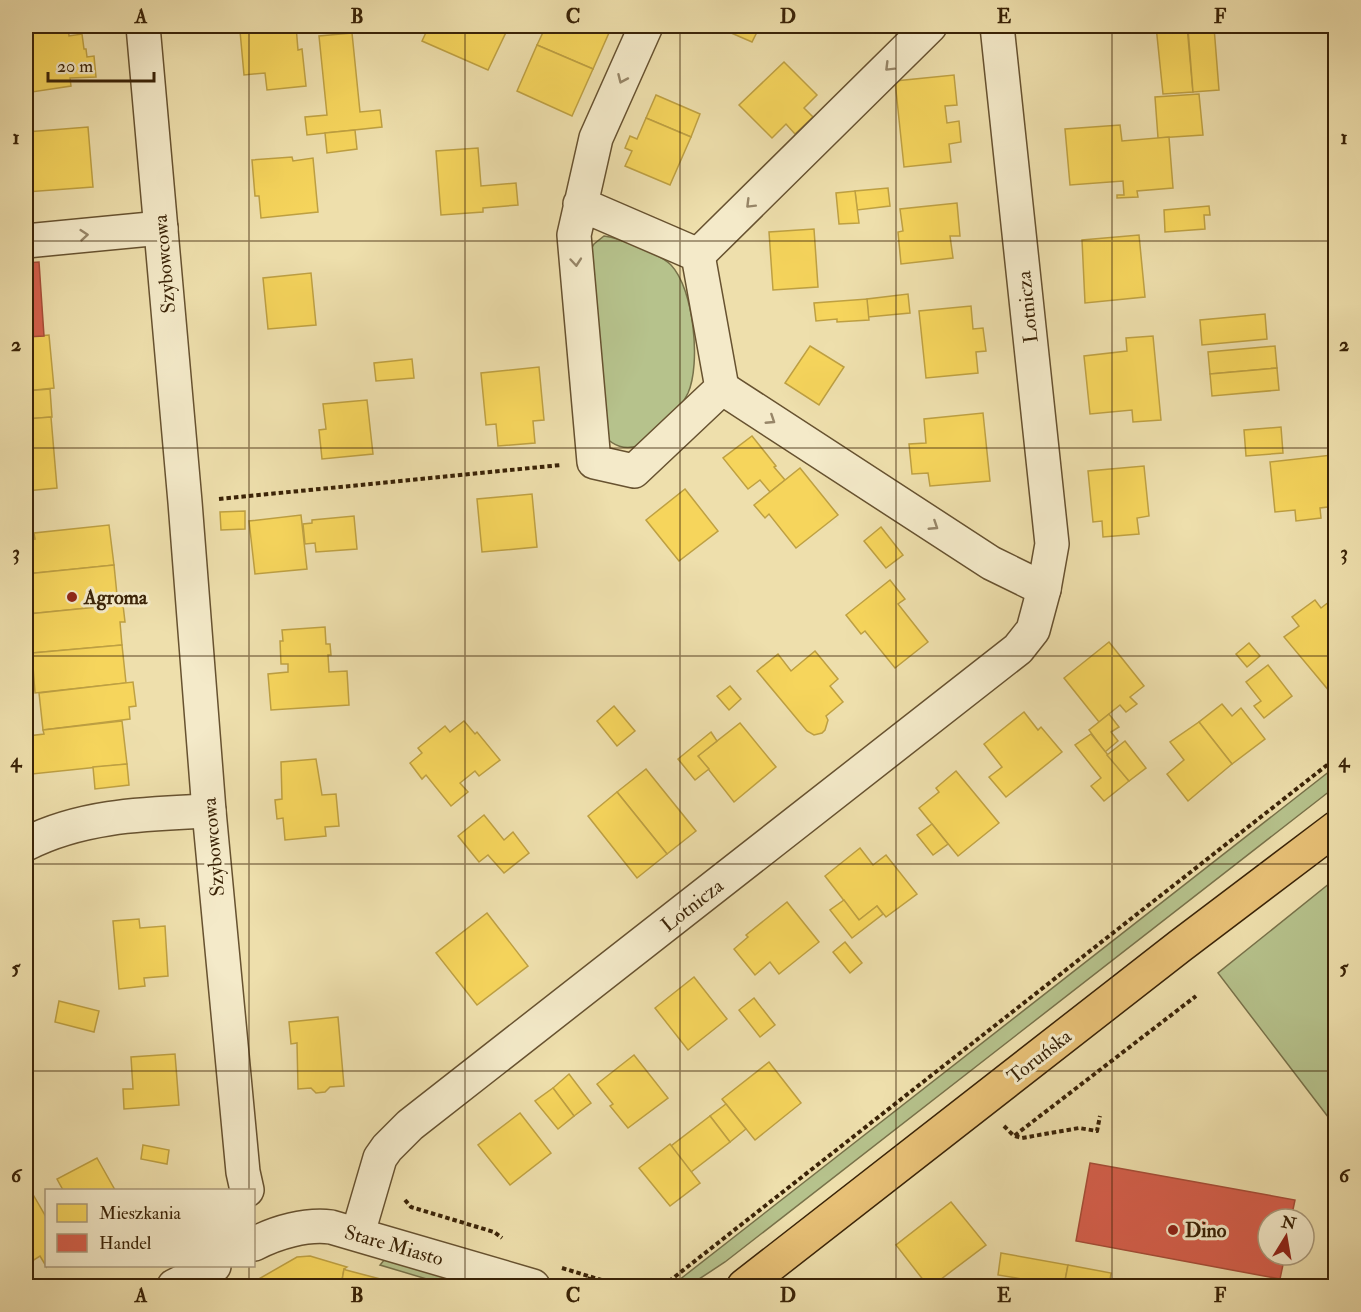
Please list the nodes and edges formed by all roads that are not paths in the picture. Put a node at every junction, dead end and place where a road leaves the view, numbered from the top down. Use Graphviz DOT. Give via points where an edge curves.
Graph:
graph roads {
  1 [pos="143,26"];
  2 [pos="646,26"];
  3 [pos="930,26"];
  4 [pos="997,26"];
  5 [pos="580,204"];
  6 [pos="161,228"];
  7 [pos="26,240"];
  8 [pos="698,255"];
  9 [pos="722,388"];
  10 [pos="1044,589"];
  11 [pos="209,811"];
  12 [pos="1335,828"];
  13 [pos="26,844"];
  14 [pos="247,1189"];
  15 [pos="358,1233"];
  16 [pos="255,1236"];
  17 [pos="212,1267"];
  18 [pos="174,1287"];
  19 [pos="533,1287"];
  20 [pos="744,1287"];
  1 -- 6 [label="street, Szybowcowa"];
  2 -- 5 [label="street, one-way" via="596,138"];
  3 -- 8 [label="street, one-way"];
  4 -- 10 [label="street, Lotnicza" via="1052,544"];
  5 -- 8 [label="street"];
  5 -- 9 [label="street, one-way" via="574,235 594,462 634,471"];
  7 -- 6 [label="street, one-way"];
  6 -- 11 [label="street, Szybowcowa"];
  8 -- 9 [label="street"];
  9 -- 10 [label="street, one-way" via="991,563"];
  10 -- 15 [label="street, Lotnicza" via="1033,630 1018,649 410,1125 380,1158"];
  11 -- 13 [label="street" via="123,815 48,833"];
  11 -- 14 [label="street, Szybowcowa"];
  12 -- 20 [label="main road, Toruńska"];
  15 -- 16 [label="street, Stare Miasto" via="314,1225"];
  15 -- 19 [label="street, Stare Miasto"];
  17 -- 18 [label="street"];
}
